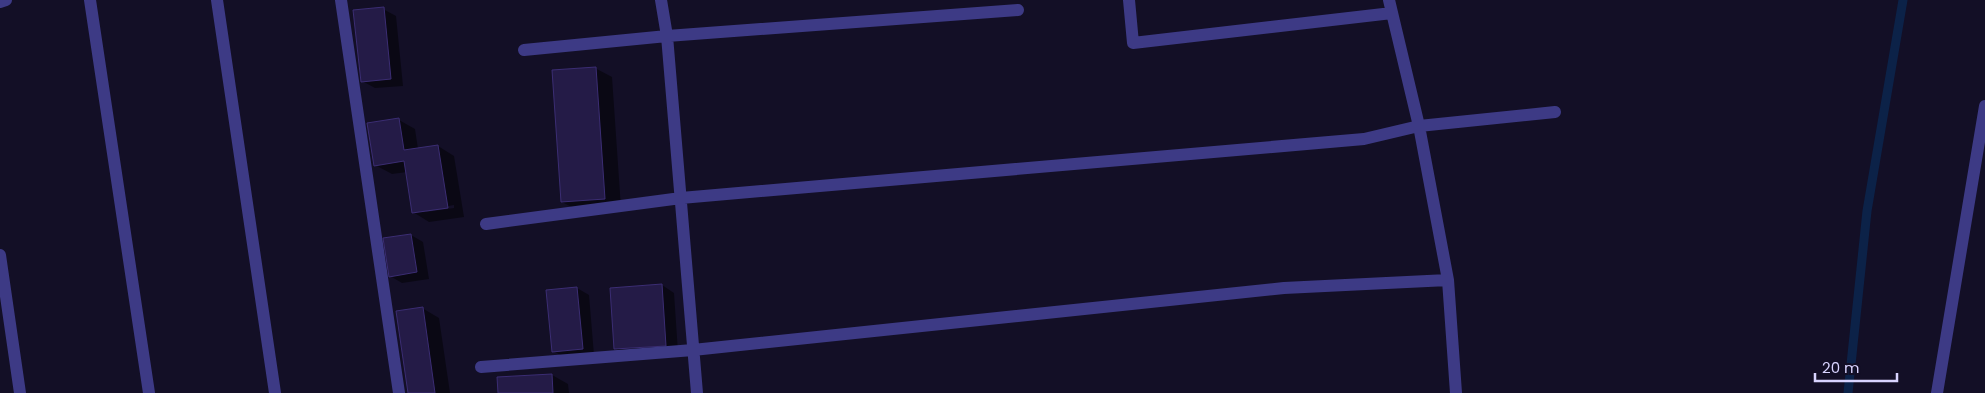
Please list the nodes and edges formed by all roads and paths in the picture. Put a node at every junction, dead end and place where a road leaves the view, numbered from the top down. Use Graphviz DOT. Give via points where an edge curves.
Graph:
graph roads {
  1 [pos="6,0"];
  2 [pos="90,0"];
  3 [pos="217,0"];
  4 [pos="341,0"];
  5 [pos="661,0"];
  6 [pos="1129,0"];
  7 [pos="0,2"];
  8 [pos="1390,6"];
  9 [pos="1018,10"];
  10 [pos="667,36"];
  11 [pos="524,50"];
  12 [pos="1985,106"];
  13 [pos="1555,112"];
  14 [pos="1420,126"];
  15 [pos="681,198"];
  16 [pos="486,224"];
  17 [pos="0,255"];
  18 [pos="1448,280"];
  19 [pos="694,350"];
  20 [pos="481,368"];
  21 [pos="20,393"];
  22 [pos="149,393"];
  23 [pos="275,393"];
  24 [pos="399,393"];
  25 [pos="697,393"];
  26 [pos="1456,393"];
  27 [pos="1938,393"];
  1 -- 7 [label="street"];
  2 -- 22 [label="street"];
  3 -- 23 [label="street"];
  4 -- 24 [label="street"];
  5 -- 10 [label="street"];
  6 -- 8 [label="street" via="1133,43"];
  8 -- 14 [label="street"];
  9 -- 10 [label="street"];
  10 -- 11 [label="street"];
  10 -- 15 [label="street"];
  12 -- 27 [label="street"];
  13 -- 14 [label="street"];
  14 -- 15 [label="street" via="1364,139"];
  14 -- 18 [label="street"];
  15 -- 16 [label="street"];
  15 -- 19 [label="street"];
  17 -- 21 [label="street"];
  18 -- 19 [label="street" via="1284,288"];
  18 -- 26 [label="street"];
  19 -- 20 [label="street"];
  19 -- 25 [label="street"];
}
